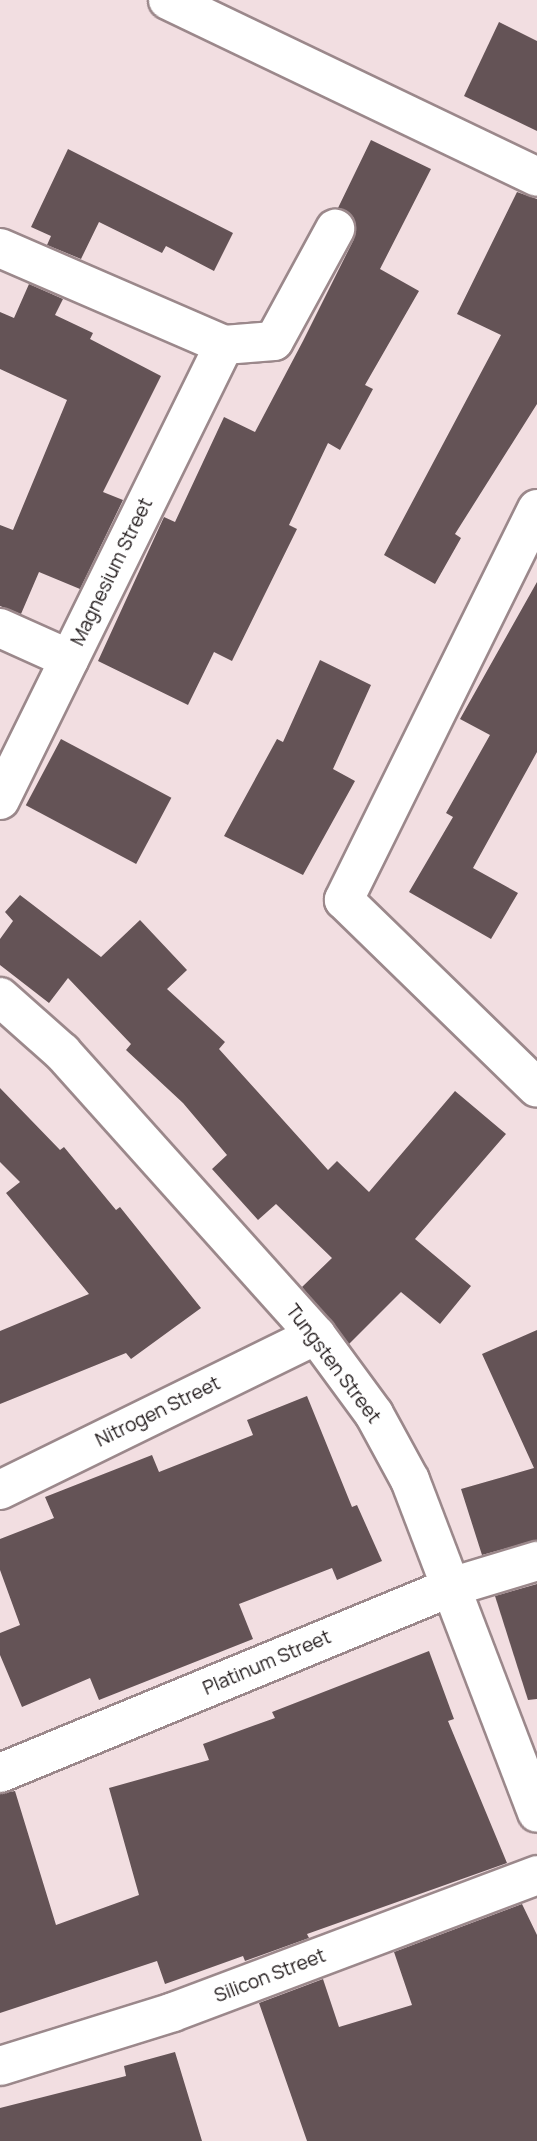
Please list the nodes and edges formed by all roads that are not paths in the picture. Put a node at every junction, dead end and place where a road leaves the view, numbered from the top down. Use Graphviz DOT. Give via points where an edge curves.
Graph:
graph roads {
  1 [pos="168,0"];
  2 [pos="537,177"];
  3 [pos="335,229"];
  4 [pos="0,248"];
  5 [pos="224,345"];
  6 [pos="537,509"];
  7 [pos="0,628"];
  8 [pos="69,659"];
  9 [pos="0,800"];
  10 [pos="0,997"];
  11 [pos="537,1088"];
  12 [pos="317,1335"];
  13 [pos="0,1490"];
  14 [pos="537,1561"];
  15 [pos="451,1587"];
  16 [pos="0,1773"];
  17 [pos="537,1813"];
  18 [pos="537,1875"];
  19 [pos="0,2066"];
  1 -- 2 [label="street"];
  3 -- 5 [label="street" via="274,341"];
  4 -- 5 [label="street"];
  5 -- 8 [label="street, Magnesium Street"];
  6 -- 11 [label="street" via="344,900"];
  7 -- 8 [label="street"];
  8 -- 9 [label="street, Magnesium Street"];
  10 -- 12 [label="street, Tungsten Street" via="62,1052"];
  12 -- 13 [label="street, Nitrogen Street"];
  12 -- 15 [label="street, Tungsten Street" via="374,1414 410,1480"];
  14 -- 15 [label="street, Platinum Street"];
  15 -- 16 [label="street, Platinum Street"];
  15 -- 17 [label="street, Tungsten Street"];
  18 -- 19 [label="street, Silicon Street" via="173,2012"];
}
